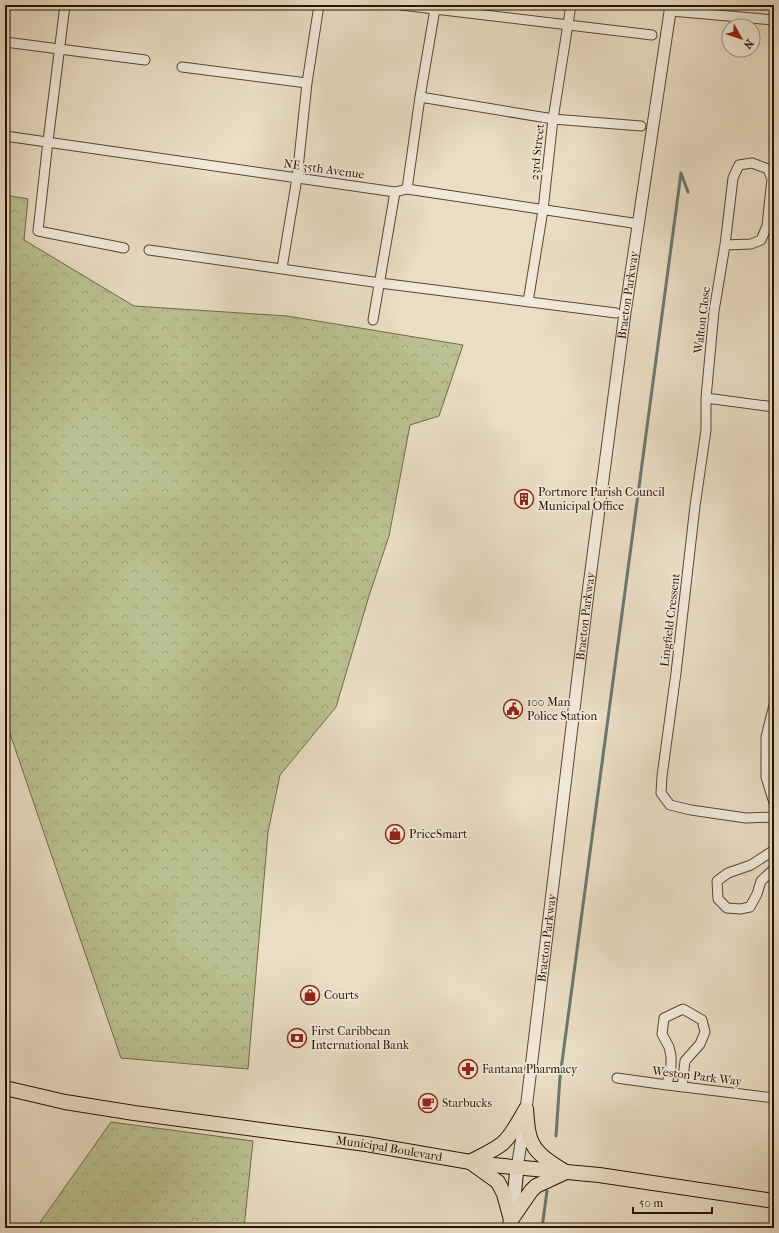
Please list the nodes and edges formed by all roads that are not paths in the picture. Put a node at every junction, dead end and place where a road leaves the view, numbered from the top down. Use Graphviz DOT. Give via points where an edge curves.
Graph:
graph roads {
  1 [pos="65,5"];
  2 [pos="319,5"];
  3 [pos="401,5"];
  4 [pos="571,5"];
  5 [pos="671,8"];
  6 [pos="435,9"];
  7 [pos="774,20"];
  8 [pos="568,25"];
  9 [pos="652,36"];
  10 [pos="5,42"];
  11 [pos="59,50"];
  12 [pos="145,60"];
  13 [pos="182,67"];
  14 [pos="307,83"];
  15 [pos="420,97"];
  16 [pos="553,119"];
  17 [pos="641,126"];
  18 [pos="5,136"];
  19 [pos="48,141"];
  20 [pos="297,178"];
  21 [pos="407,189"];
  22 [pos="395,192"];
  23 [pos="543,210"];
  24 [pos="639,224"];
  25 [pos="725,246"];
  26 [pos="124,248"];
  27 [pos="149,250"];
  28 [pos="282,268"];
  29 [pos="380,283"];
  30 [pos="528,302"];
  31 [pos="616,313"];
  32 [pos="373,320"];
  33 [pos="706,398"];
  34 [pos="774,406"];
  35 [pos="774,705"];
  36 [pos="774,803"];
  37 [pos="774,818"];
  38 [pos="774,850"];
  39 [pos="774,869"];
  40 [pos="617,1078"];
  41 [pos="667,1085"];
  42 [pos="682,1087"];
  43 [pos="5,1088"];
  44 [pos="774,1098"];
  45 [pos="526,1109"];
  46 [pos="470,1162"];
  47 [pos="517,1168"];
  48 [pos="566,1172"];
  49 [pos="774,1201"];
  50 [pos="510,1224"];
  1 -- 11 [label="street"];
  2 -- 14 [label="street"];
  3 -- 6 [label="street"];
  4 -- 8 [label="street, 23rd Street"];
  5 -- 7 [label="street"];
  5 -- 24 [label="street, Braeton Parkway"];
  6 -- 8 [label="street"];
  6 -- 15 [label="street"];
  8 -- 9 [label="street"];
  8 -- 16 [label="street, 23rd Street"];
  10 -- 11 [label="street"];
  11 -- 12 [label="street"];
  11 -- 19 [label="street"];
  13 -- 14 [label="street"];
  14 -- 20 [label="street"];
  15 -- 16 [label="street"];
  15 -- 21 [label="street"];
  16 -- 17 [label="street"];
  16 -- 23 [label="street, 23rd Street"];
  18 -- 19 [label="street, NE 35th Avenue"];
  19 -- 20 [label="street, NE 35th Avenue"];
  19 -- 26 [label="street" via="38,230"];
  20 -- 22 [label="street, NE 35th Avenue"];
  20 -- 28 [label="street"];
  21 -- 22 [label="street, NE 35th Avenue"];
  21 -- 23 [label="street, NE 35th Avenue"];
  22 -- 29 [label="street"];
  23 -- 24 [label="street, NE 35th Avenue"];
  23 -- 30 [label="street, 23rd Street"];
  24 -- 45 [label="street, Braeton Parkway" via="588,593"];
  25 -- 25 [label="street, Walton Close" via="733,178 739,165 752,163 768,169 772,179 767,226 761,240 751,244"];
  25 -- 33 [label="street, Walton Close" via="714,311"];
  27 -- 28 [label="street"];
  28 -- 29 [label="street"];
  29 -- 30 [label="street"];
  29 -- 32 [label="street"];
  30 -- 31 [label="street"];
  33 -- 34 [label="street"];
  33 -- 37 [label="street, Lingfield Cressent" via="706,430 661,792 670,804 691,810 746,818"];
  35 -- 36 [label="street" via="766,737 766,777"];
  38 -- 39 [label="street" via="751,865 728,873 717,881 718,899 727,908 740,909 750,906 761,881"];
  40 -- 41 [label="street, Weston Park Way"];
  41 -- 42 [label="street, Weston Park Way"];
  41 -- 42 [label="street" via="671,1056 662,1034 664,1018 683,1009 702,1020 705,1032 700,1044 684,1061"];
  42 -- 44 [label="street, Weston Park Way"];
  43 -- 46 [label="main road, Municipal Boulevard" via="65,1102 126,1112 359,1143"];
  45 -- 46 [label="main road" via="503,1143"];
  45 -- 47 [label="street, Braeton Parkway"];
  45 -- 48 [label="main road" via="530,1138 536,1150"];
  46 -- 47 [label="main road, Municipal Boulevard"];
  46 -- 50 [label="main road" via="498,1182 504,1194"];
  47 -- 48 [label="main road, Municipal Boulevard"];
  47 -- 50 [label="main road, Braeton Parkway"];
  48 -- 49 [label="main road, Municipal Boulevard"];
  48 -- 50 [label="main road" via="536,1186"];
}
